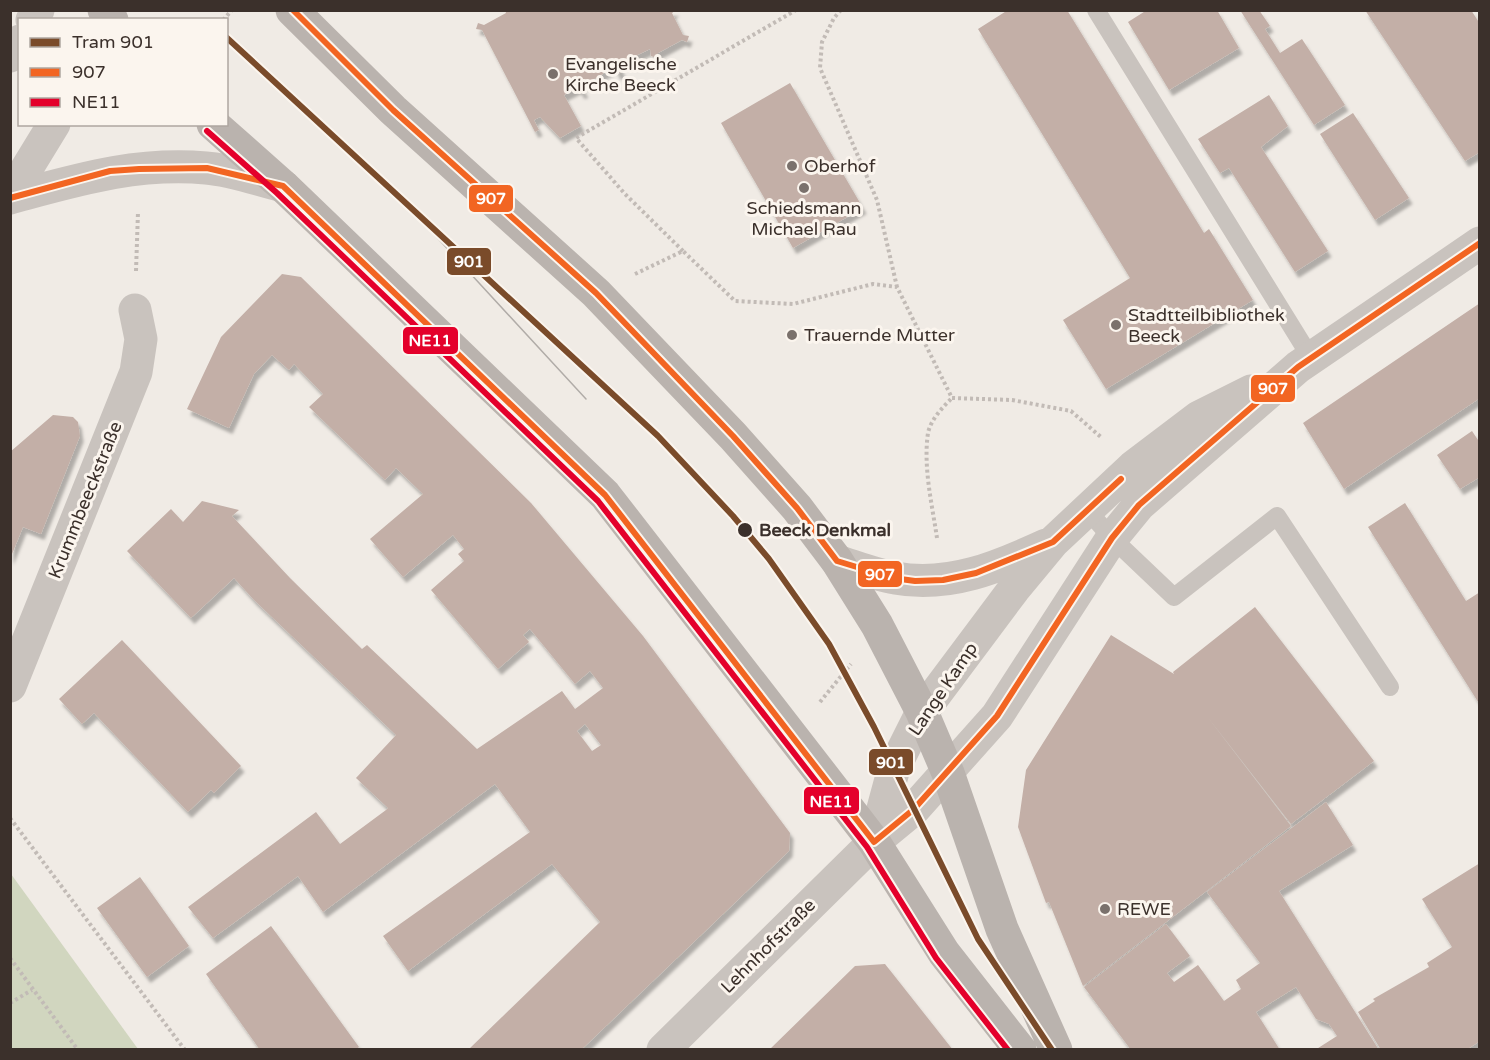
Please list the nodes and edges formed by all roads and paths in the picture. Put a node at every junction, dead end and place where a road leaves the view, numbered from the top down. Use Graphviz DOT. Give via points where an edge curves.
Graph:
graph roads {
  1 [pos="292,10"];
  2 [pos="796,10"];
  3 [pos="841,10"];
  4 [pos="1096,10"];
  5 [pos="53,126"];
  6 [pos="215,126"];
  7 [pos="139,169"];
  8 [pos="283,186"];
  9 [pos="10,197"];
  10 [pos="1479,243"];
  11 [pos="683,251"];
  12 [pos="897,287"];
  13 [pos="596,293"];
  14 [pos="135,310"];
  15 [pos="1305,363"];
  16 [pos="1133,467"];
  17 [pos="1088,511"];
  18 [pos="1112,538"];
  19 [pos="1053,542"];
  20 [pos="837,561"];
  21 [pos="10,687"];
  22 [pos="1390,687"];
  23 [pos="922,712"];
  24 [pos="948,773"];
  25 [pos="10,818"];
  26 [pos="874,842"];
  27 [pos="10,958"];
  28 [pos="32,990"];
  29 [pos="10,1003"];
  30 [pos="78,1050"];
  31 [pos="185,1050"];
  32 [pos="663,1050"];
  33 [pos="1020,1050"];
  34 [pos="1056,1050"];
  1 -- 13 [label="main road" via="393,110"];
  2 -- 11 [label="path" via="576,138"];
  3 -- 12 [label="path" via="822,42 820,68 877,200"];
  4 -- 15 [label="lane"];
  5 -- 9 [label="street"];
  6 -- 8 [label="main road"];
  7 -- 8 [label="street" via="207,168"];
  7 -- 9 [label="street" via="110,171"];
  7 -- 14 [label="path"];
  8 -- 26 [label="main road" via="605,495"];
  10 -- 15 [label="street, Lange Kamp"];
  11 -- 12 [label="path" via="735,301 793,304 873,284"];
  11 -- 13 [label="path"];
  12 -- 16 [label="path" via="952,398 1012,400 1071,411"];
  13 -- 20 [label="main road" via="741,444"];
  14 -- 21 [label="street, Krummbeeckstraße" via="141,339 136,372"];
  15 -- 16 [label="street, Lange Kamp" via="1199,417"];
  15 -- 18 [label="street, Lange Kamp" via="1139,505"];
  16 -- 17 [label="street, Lange Kamp"];
  17 -- 18 [label="lane"];
  17 -- 19 [label="street, Lange Kamp"];
  18 -- 22 [label="lane" via="1174,597 1277,516"];
  18 -- 24 [label="street, Lange Kamp" via="997,716"];
  19 -- 20 [label="street" via="1006,563 943,580 893,578"];
  19 -- 23 [label="street, Lange Kamp"];
  20 -- 23 [label="main road" via="877,625"];
  23 -- 24 [label="main road"];
  23 -- 26 [label="street, Lange Kamp" via="894,768"];
  24 -- 26 [label="street, Lange Kamp"];
  24 -- 34 [label="main road" via="1002,929"];
  25 -- 31 [label="path"];
  26 -- 32 [label="street, Lehnhofstraße"];
  26 -- 33 [label="main road" via="944,953"];
  27 -- 28 [label="path"];
  28 -- 29 [label="path"];
  28 -- 30 [label="path"];
}
